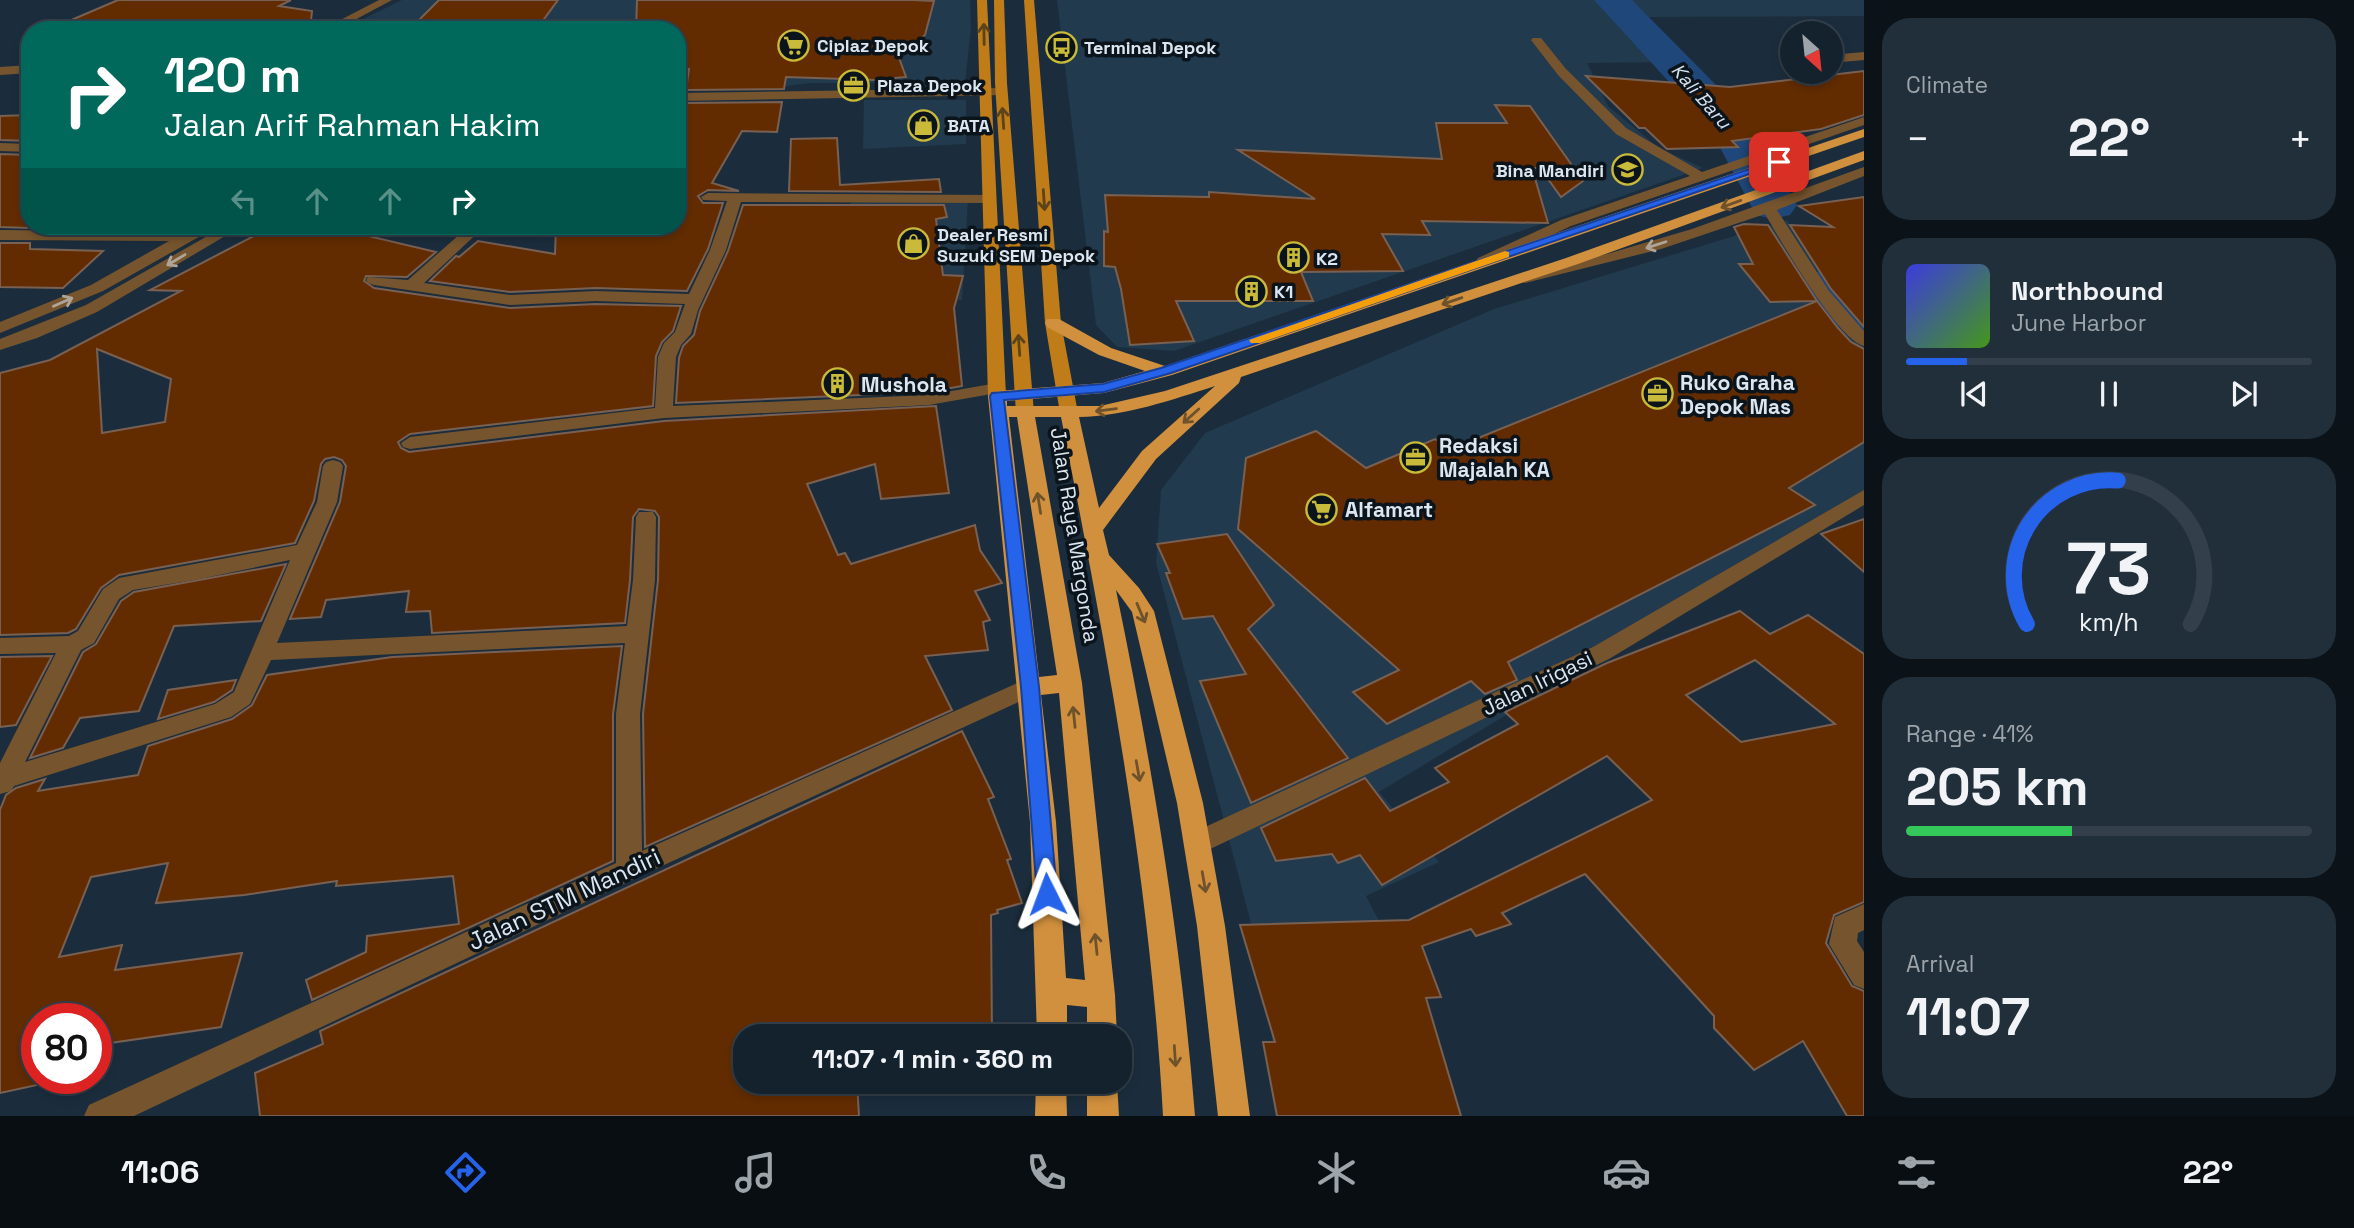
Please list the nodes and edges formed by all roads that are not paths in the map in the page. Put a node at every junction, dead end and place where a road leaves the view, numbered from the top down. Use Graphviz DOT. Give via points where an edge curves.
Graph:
graph roads {
  1 [pos="387,0"];
  2 [pos="982,0"];
  3 [pos="999,0"];
  4 [pos="1029,0"];
  5 [pos="345,21"];
  6 [pos="1537,40"];
  7 [pos="1864,56"];
  8 [pos="1843,58"];
  9 [pos="21,70"];
  10 [pos="0,71"];
  11 [pos="985,88"];
  12 [pos="1001,88"];
  13 [pos="686,89"];
  14 [pos="686,97"];
  15 [pos="1864,121"];
  16 [pos="1864,133"];
  17 [pos="0,148"];
  18 [pos="21,148"];
  19 [pos="1864,155"];
  20 [pos="1864,171"];
  21 [pos="1700,176"];
  22 [pos="708,198"];
  23 [pos="735,198"];
  24 [pos="989,199"];
  25 [pos="1769,209"];
  26 [pos="0,235"];
  27 [pos="199,235"];
  28 [pos="207,235"];
  29 [pos="468,235"];
  30 [pos="188,237"];
  31 [pos="1484,261"];
  32 [pos="1516,279"];
  33 [pos="374,280"];
  34 [pos="412,285"];
  35 [pos="695,299"];
  36 [pos="1053,323"];
  37 [pos="0,328"];
  38 [pos="1864,341"];
  39 [pos="0,345"];
  40 [pos="1166,371"];
  41 [pos="1242,371"];
  42 [pos="1065,391"];
  43 [pos="998,399"];
  44 [pos="1024,403"];
  45 [pos="664,412"];
  46 [pos="1069,413"];
  47 [pos="410,443"];
  48 [pos="333,466"];
  49 [pos="1864,496"];
  50 [pos="646,517"];
  51 [pos="1093,529"];
  52 [pos="306,550"];
  53 [pos="1100,559"];
  54 [pos="637,634"];
  55 [pos="72,644"];
  56 [pos="0,646"];
  57 [pos="261,652"];
  58 [pos="1070,683"];
  59 [pos="1030,687"];
  60 [pos="1,783"];
  61 [pos="1197,843"];
  62 [pos="629,869"];
  63 [pos="1864,916"];
  64 [pos="1864,976"];
  65 [pos="1052,990"];
  66 [pos="1101,995"];
  67 [pos="1052,1024"];
  68 [pos="1102,1024"];
  69 [pos="1051,1094"];
  70 [pos="1102,1094"];
  71 [pos="100,1116"];
  72 [pos="1051,1116"];
  73 [pos="1103,1116"];
  74 [pos="1180,1116"];
  75 [pos="1234,1116"];
  1 -- 5 [label="street"];
  11 -- 2 [label="main road, one-way"];
  3 -- 12 [label="main road, Jalan Raya Margonda"];
  4 -- 36 [label="main road, Jalan Raya Margonda, one-way"];
  6 -- 21 [label="street" via="1621,131"];
  7 -- 8 [label="street"];
  9 -- 10 [label="street"];
  11 -- 12 [label="street"];
  11 -- 13 [label="street"];
  11 -- 14 [label="street"];
  11 -- 24 [label="main road"];
  44 -- 12 [label="main road, Jalan Raya Margonda, one-way"];
  15 -- 21 [label="street"];
  16 -- 31 [label="highway"];
  17 -- 18 [label="street"];
  19 -- 32 [label="highway, one-way"];
  20 -- 25 [label="street"];
  21 -- 31 [label="street" via="1566,223"];
  22 -- 23 [label="street"];
  23 -- 24 [label="street"];
  23 -- 35 [label="street"];
  24 -- 43 [label="main road"];
  25 -- 32 [label="street, one-way" via="1626,255"];
  25 -- 38 [label="street" via="1842,320"];
  26 -- 30 [label="street"];
  27 -- 30 [label="street"];
  28 -- 39 [label="street, one-way" via="111,299"];
  29 -- 34 [label="street"];
  37 -- 30 [label="street, one-way" via="97,288"];
  31 -- 40 [label="highway"];
  32 -- 41 [label="highway, one-way"];
  33 -- 34 [label="street"];
  34 -- 35 [label="street" via="510,300 596,296"];
  35 -- 45 [label="street" via="683,334 667,357"];
  36 -- 40 [label="highway" via="1113,358"];
  36 -- 42 [label="main road, Jalan Raya Margonda"];
  40 -- 42 [label="highway" via="1104,388"];
  41 -- 46 [label="highway, one-way" via="1141,403"];
  41 -- 51 [label="highway, one-way" via="1149,455"];
  42 -- 44 [label="highway"];
  42 -- 46 [label="main road, Jalan Raya Margonda"];
  43 -- 44 [label="highway"];
  43 -- 45 [label="street"];
  43 -- 59 [label="highway"];
  44 -- 46 [label="highway"];
  58 -- 44 [label="highway, Jalan Raya Margonda, one-way"];
  45 -- 47 [label="street"];
  46 -- 51 [label="highway, Jalan Raya Margonda"];
  48 -- 52 [label="street" via="327,502"];
  49 -- 61 [label="street, Jalan Irigasi" via="1601,653"];
  50 -- 54 [label="street"];
  51 -- 53 [label="highway, Jalan Raya Margonda"];
  52 -- 55 [label="street" via="127,583 111,594 86,637"];
  52 -- 57 [label="street"];
  53 -- 61 [label="highway, Jalan Raya Margonda, one-way" via="1143,611"];
  53 -- 74 [label="highway, Jalan Raya Margonda, one-way" via="1152,852 1171,995"];
  54 -- 57 [label="street"];
  54 -- 62 [label="street" via="628,714"];
  55 -- 56 [label="street"];
  55 -- 60 [label="street"];
  57 -- 60 [label="street" via="242,698 223,710"];
  58 -- 59 [label="highway"];
  66 -- 58 [label="highway, Jalan Raya Margonda, one-way"];
  59 -- 62 [label="street, Jalan STM Mandiri"];
  59 -- 65 [label="highway"];
  61 -- 75 [label="highway, Jalan Raya Margonda, one-way"];
  62 -- 71 [label="street, Jalan STM Mandiri"];
  63 -- 64 [label="street" via="1845,926 1843,944"];
  65 -- 66 [label="highway"];
  65 -- 67 [label="highway"];
  66 -- 68 [label="highway, Jalan Raya Margonda"];
  69 -- 72 [label="highway"];
  70 -- 73 [label="highway"];
}
